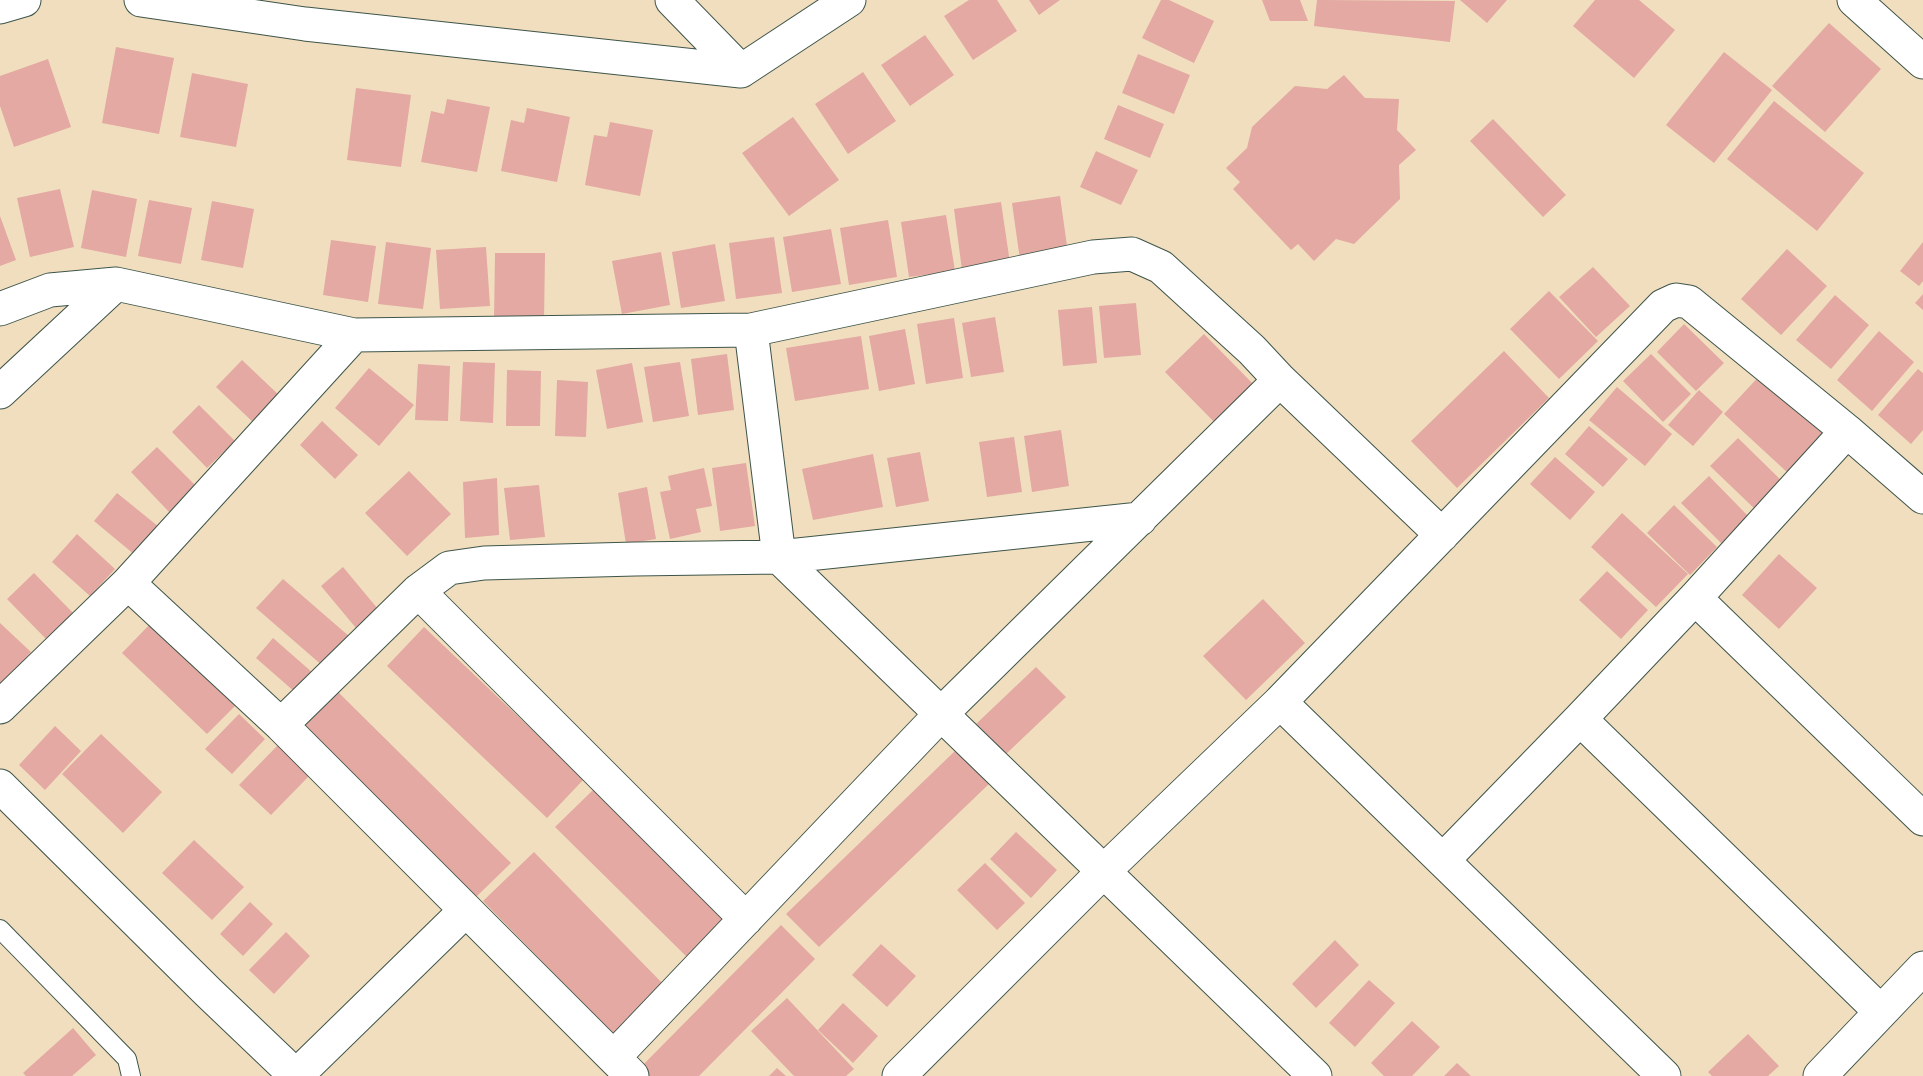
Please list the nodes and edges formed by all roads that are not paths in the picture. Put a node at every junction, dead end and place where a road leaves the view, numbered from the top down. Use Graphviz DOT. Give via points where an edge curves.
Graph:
graph roads {
  1 [pos="24,0"];
  2 [pos="141,0"];
  3 [pos="282,0"];
  4 [pos="672,0"];
  5 [pos="849,0"];
  6 [pos="1854,0"];
  7 [pos="0,6"];
  8 [pos="305,24"];
  9 [pos="1920,53"];
  10 [pos="741,72"];
  11 [pos="116,284"];
  12 [pos="0,309"];
  13 [pos="751,330"];
  14 [pos="354,335"];
  15 [pos="1280,380"];
  16 [pos="0,392"];
  17 [pos="1847,431"];
  18 [pos="1923,497"];
  19 [pos="1140,519"];
  20 [pos="1442,536"];
  21 [pos="779,557"];
  22 [pos="128,583"];
  23 [pos="418,591"];
  24 [pos="1695,598"];
  25 [pos="1280,702"];
  26 [pos="0,706"];
  27 [pos="941,714"];
  28 [pos="1580,719"];
  29 [pos="281,725"];
  30 [pos="0,786"];
  31 [pos="1923,819"];
  32 [pos="1443,860"];
  33 [pos="1103,872"];
  34 [pos="466,910"];
  35 [pos="746,919"];
  36 [pos="0,929"];
  37 [pos="1923,968"];
  38 [pos="1881,1012"];
  39 [pos="623,1067"];
  40 [pos="131,1076"];
  41 [pos="296,1076"];
  42 [pos="899,1076"];
  43 [pos="1315,1076"];
  44 [pos="1664,1076"];
  45 [pos="1820,1076"];
  1 -- 7 [label="street"];
  2 -- 8 [label="street"];
  3 -- 8 [label="street"];
  4 -- 10 [label="street"];
  5 -- 10 [label="street"];
  6 -- 9 [label="street"];
  8 -- 10 [label="street"];
  11 -- 12 [label="street" via="50,290"];
  11 -- 14 [label="street"];
  11 -- 16 [label="street"];
  13 -- 14 [label="street"];
  13 -- 15 [label="street" via="1093,257 1132,254 1161,267"];
  13 -- 21 [label="street"];
  14 -- 22 [label="street"];
  15 -- 19 [label="street"];
  15 -- 20 [label="street"];
  17 -- 18 [label="street"];
  17 -- 20 [label="street" via="1689,302 1676,300 1663,306"];
  17 -- 24 [label="street"];
  19 -- 21 [label="street"];
  19 -- 27 [label="street"];
  20 -- 25 [label="street"];
  21 -- 23 [label="street" via="484,563 449,568"];
  21 -- 27 [label="street"];
  22 -- 26 [label="street"];
  22 -- 29 [label="street"];
  23 -- 29 [label="street"];
  23 -- 35 [label="street"];
  24 -- 28 [label="street"];
  24 -- 31 [label="street"];
  25 -- 32 [label="street"];
  25 -- 33 [label="street"];
  27 -- 33 [label="street"];
  27 -- 35 [label="street"];
  28 -- 32 [label="street"];
  28 -- 38 [label="street"];
  29 -- 34 [label="street"];
  30 -- 41 [label="street"];
  32 -- 44 [label="street"];
  33 -- 42 [label="street"];
  33 -- 43 [label="street"];
  34 -- 39 [label="street"];
  34 -- 41 [label="street"];
  35 -- 39 [label="street"];
  36 -- 40 [label="lane" via="128,1059"];
  37 -- 38 [label="street"];
  38 -- 45 [label="street"];
}
